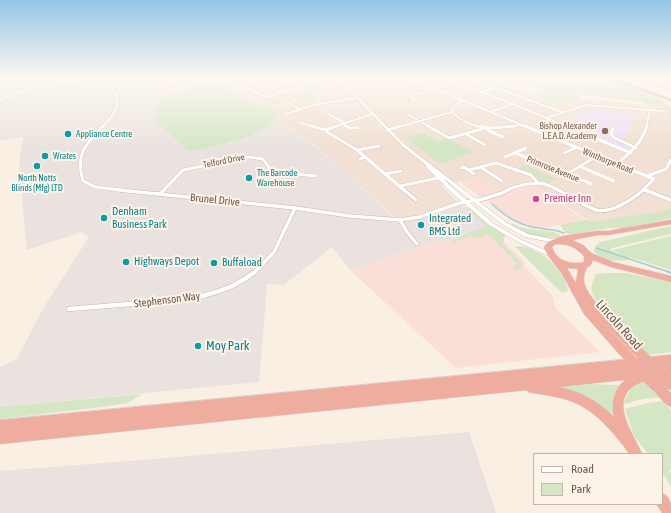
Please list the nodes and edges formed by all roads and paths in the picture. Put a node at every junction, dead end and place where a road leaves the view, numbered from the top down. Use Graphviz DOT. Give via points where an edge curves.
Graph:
graph roads {
  1 [pos="117,101"];
  2 [pos="286,101"];
  3 [pos="338,101"];
  4 [pos="361,101"];
  5 [pos="461,101"];
  6 [pos="504,101"];
  7 [pos="532,101"];
  8 [pos="512,104"];
  9 [pos="300,109"];
  10 [pos="650,110"];
  11 [pos="663,111"];
  12 [pos="452,112"];
  13 [pos="489,112"];
  14 [pos="562,112"];
  15 [pos="286,114"];
  16 [pos="328,114"];
  17 [pos="372,114"];
  18 [pos="409,115"];
  19 [pos="546,118"];
  20 [pos="419,121"];
  21 [pos="301,123"];
  22 [pos="344,123"];
  23 [pos="520,125"];
  24 [pos="358,128"];
  25 [pos="485,128"];
  26 [pos="613,128"];
  27 [pos="326,130"];
  28 [pos="387,130"];
  29 [pos="466,134"];
  30 [pos="503,137"];
  31 [pos="348,144"];
  32 [pos="485,145"];
  33 [pos="342,146"];
  34 [pos="378,146"];
  35 [pos="526,148"];
  36 [pos="575,148"];
  37 [pos="636,148"];
  38 [pos="357,150"];
  39 [pos="514,153"];
  40 [pos="564,153"];
  41 [pos="631,153"];
  42 [pos="597,156"];
  43 [pos="366,157"];
  44 [pos="505,157"];
  45 [pos="360,159"];
  46 [pos="671,160"];
  47 [pos="617,164"];
  48 [pos="376,165"];
  49 [pos="370,167"];
  50 [pos="581,167"];
  51 [pos="461,168"];
  52 [pos="482,168"];
  53 [pos="470,170"];
  54 [pos="668,170"];
  55 [pos="401,171"];
  56 [pos="474,174"];
  57 [pos="567,174"];
  58 [pos="386,175"];
  59 [pos="316,176"];
  60 [pos="647,176"];
  61 [pos="442,177"];
  62 [pos="502,181"];
  63 [pos="614,181"];
  64 [pos="537,182"];
  65 [pos="592,184"];
  66 [pos="400,186"];
  67 [pos="644,189"];
  68 [pos="160,194"];
  69 [pos="669,198"];
  70 [pos="416,200"];
  71 [pos="476,200"];
  72 [pos="465,202"];
  73 [pos="295,208"];
  74 [pos="400,220"];
  75 [pos="671,222"];
  76 [pos="608,233"];
  77 [pos="556,241"];
  78 [pos="417,244"];
  79 [pos="586,252"];
  80 [pos="553,257"];
  81 [pos="611,264"];
  82 [pos="584,265"];
  83 [pos="671,279"];
  84 [pos="69,309"];
  85 [pos="671,360"];
  86 [pos="671,370"];
  87 [pos="650,372"];
  88 [pos="671,384"];
  89 [pos="514,386"];
  90 [pos="671,401"];
  91 [pos="0,426"];
  92 [pos="0,438"];
  93 [pos="633,450"];
  94 [pos="663,502"];
  95 [pos="670,513"];
  1 -- 68 [label="street, Brunel Drive" via="113,114 82,151 80,161 83,181 99,187"];
  2 -- 9 [label="street"];
  3 -- 9 [label="street"];
  4 -- 17 [label="main road, Lincoln Road"];
  5 -- 12 [label="street"];
  5 -- 13 [label="street, Winthorpe Road"];
  6 -- 8 [label="street"];
  7 -- 14 [label="street"];
  8 -- 13 [label="street"];
  8 -- 19 [label="street"];
  9 -- 15 [label="street"];
  10 -- 11 [label="street"];
  10 -- 14 [label="street" via="586,105"];
  10 -- 37 [label="street" via="646,133"];
  12 -- 20 [label="street"];
  12 -- 25 [label="street" via="464,122"];
  13 -- 23 [label="street, Winthorpe Road"];
  14 -- 19 [label="street"];
  16 -- 22 [label="street"];
  17 -- 22 [label="street"];
  17 -- 28 [label="main road, Lincoln Road"];
  18 -- 20 [label="street"];
  19 -- 41 [label="street"];
  20 -- 28 [label="street"];
  20 -- 29 [label="street" via="449,138"];
  21 -- 27 [label="street"];
  22 -- 24 [label="street" via="350,128"];
  22 -- 27 [label="street"];
  23 -- 25 [label="street"];
  23 -- 36 [label="street, Winthorpe Road"];
  25 -- 29 [label="street"];
  25 -- 30 [label="street"];
  26 -- 37 [label="street" via="611,134 614,137"];
  27 -- 31 [label="street"];
  28 -- 61 [label="main road, Lincoln Road"];
  29 -- 32 [label="street"];
  31 -- 33 [label="street"];
  31 -- 38 [label="street"];
  34 -- 38 [label="street"];
  35 -- 39 [label="street"];
  36 -- 40 [label="street"];
  36 -- 42 [label="street, Winthorpe Road"];
  37 -- 41 [label="street"];
  38 -- 43 [label="street"];
  39 -- 44 [label="street"];
  39 -- 57 [label="street, Primrose Avenue"];
  41 -- 47 [label="street"];
  42 -- 47 [label="street, Winthorpe Road"];
  42 -- 50 [label="street"];
  43 -- 45 [label="street"];
  43 -- 48 [label="street"];
  46 -- 54 [label="street"];
  47 -- 60 [label="street, Winthorpe Road"];
  48 -- 49 [label="street"];
  48 -- 58 [label="street"];
  50 -- 57 [label="street"];
  50 -- 63 [label="street"];
  51 -- 53 [label="street"];
  52 -- 53 [label="street"];
  52 -- 62 [label="street"];
  52 -- 64 [label="street" via="496,163 502,164 531,175"];
  53 -- 56 [label="street"];
  54 -- 60 [label="street"];
  55 -- 58 [label="street"];
  57 -- 65 [label="street, Primrose Avenue"];
  58 -- 66 [label="street"];
  59 -- 68 [label="street, Telford Drive" via="276,172 270,169 263,159 249,157 183,170"];
  60 -- 67 [label="street, Winthorpe Road" via="654,179"];
  61 -- 66 [label="street"];
  61 -- 71 [label="main road, Lincoln Road"];
  61 -- 72 [label="main road, Lincoln Road"];
  64 -- 67 [label="street" via="547,184 597,210 626,204"];
  64 -- 71 [label="street, Brunel Drive"];
  66 -- 70 [label="street"];
  67 -- 69 [label="street"];
  68 -- 73 [label="street, Brunel Drive"];
  71 -- 72 [label="street, Brunel Drive"];
  71 -- 77 [label="main road, Lincoln Road" via="518,232 534,238"];
  72 -- 74 [label="street, Brunel Drive" via="419,217"];
  72 -- 80 [label="main road, Lincoln Road" via="498,228"];
  73 -- 74 [label="street, Brunel Drive"];
  73 -- 84 [label="street, Stephenson Way" via="276,249 266,262 250,276 225,289 190,299"];
  74 -- 78 [label="street"];
  75 -- 76 [label="highway"];
  76 -- 77 [label="highway"];
  76 -- 79 [label="highway" via="589,240 585,244"];
  77 -- 79 [label="highway" via="570,242"];
  77 -- 80 [label="highway" via="548,247"];
  79 -- 81 [label="highway"];
  79 -- 82 [label="highway, Lincoln Road" via="589,261"];
  80 -- 82 [label="highway" via="570,266"];
  80 -- 90 [label="highway, Lincoln Road, bridge" via="564,269 578,298 589,313"];
  81 -- 82 [label="highway"];
  81 -- 83 [label="highway"];
  82 -- 88 [label="highway, Lincoln Road, bridge" via="580,279 596,309"];
  85 -- 91 [label="highway"];
  86 -- 87 [label="highway"];
  87 -- 89 [label="highway"];
  87 -- 93 [label="highway" via="626,386 618,400 619,415"];
  89 -- 92 [label="highway"];
  89 -- 93 [label="highway" via="561,391 584,400 607,416"];
  94 -- 95 [label="highway"];
}
